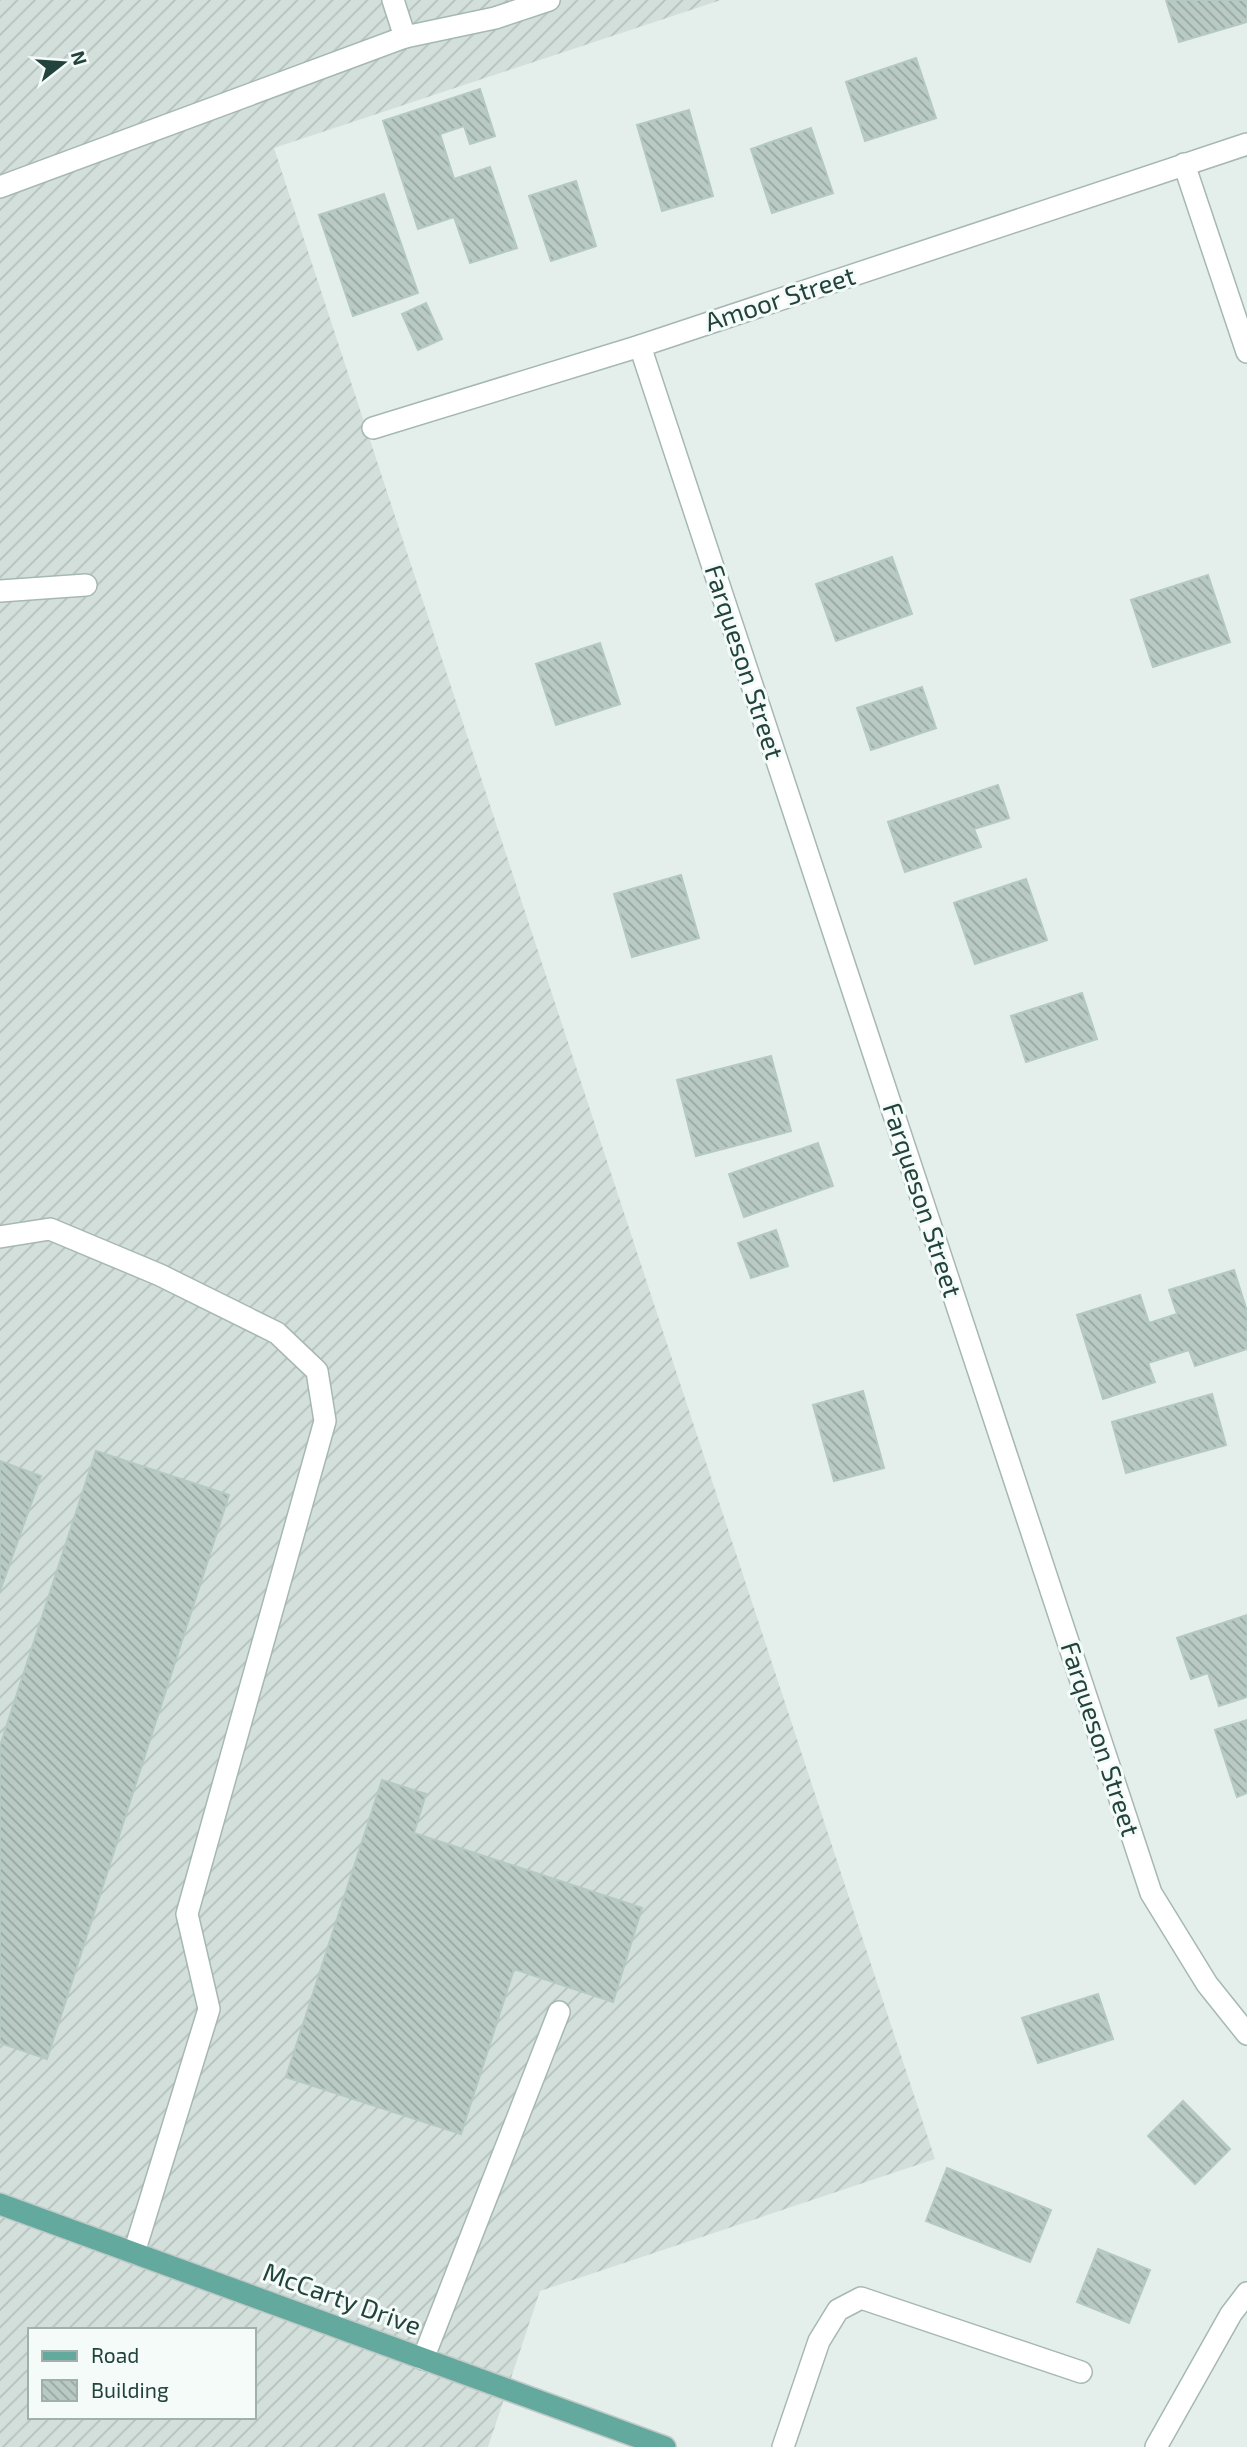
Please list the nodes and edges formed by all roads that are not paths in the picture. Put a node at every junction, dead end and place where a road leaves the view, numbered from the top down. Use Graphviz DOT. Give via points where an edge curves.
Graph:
graph roads {
  1 [pos="393,0"];
  2 [pos="550,0"];
  3 [pos="405,37"];
  4 [pos="1247,144"];
  5 [pos="1184,164"];
  6 [pos="0,187"];
  7 [pos="640,346"];
  8 [pos="1247,352"];
  9 [pos="373,428"];
  10 [pos="86,585"];
  11 [pos="0,591"];
  12 [pos="0,1237"];
  13 [pos="559,2012"];
  14 [pos="1247,2034"];
  15 [pos="0,2204"];
  16 [pos="134,2253"];
  17 [pos="1247,2293"];
  18 [pos="423,2359"];
  19 [pos="1081,2372"];
  20 [pos="665,2447"];
  21 [pos="783,2447"];
  22 [pos="1156,2447"];
  1 -- 3 [label="street"];
  2 -- 3 [label="street" via="495,18"];
  3 -- 6 [label="street"];
  4 -- 5 [label="street, Amoor Street"];
  5 -- 7 [label="street, Amoor Street"];
  5 -- 8 [label="street"];
  7 -- 9 [label="street, Amoor Street"];
  7 -- 14 [label="street, Farqueson Street" via="1152,1893 1207,1984"];
  10 -- 11 [label="street"];
  12 -- 16 [label="street" via="50,1229 160,1275 277,1333 317,1371 325,1421 187,1914 209,2009"];
  13 -- 18 [label="street"];
  15 -- 16 [label="main road, McCarty Drive"];
  16 -- 18 [label="main road, McCarty Drive"];
  17 -- 22 [label="street"];
  18 -- 20 [label="main road, McCarty Drive"];
  19 -- 21 [label="street" via="860,2298 838,2310 819,2341"];
}
